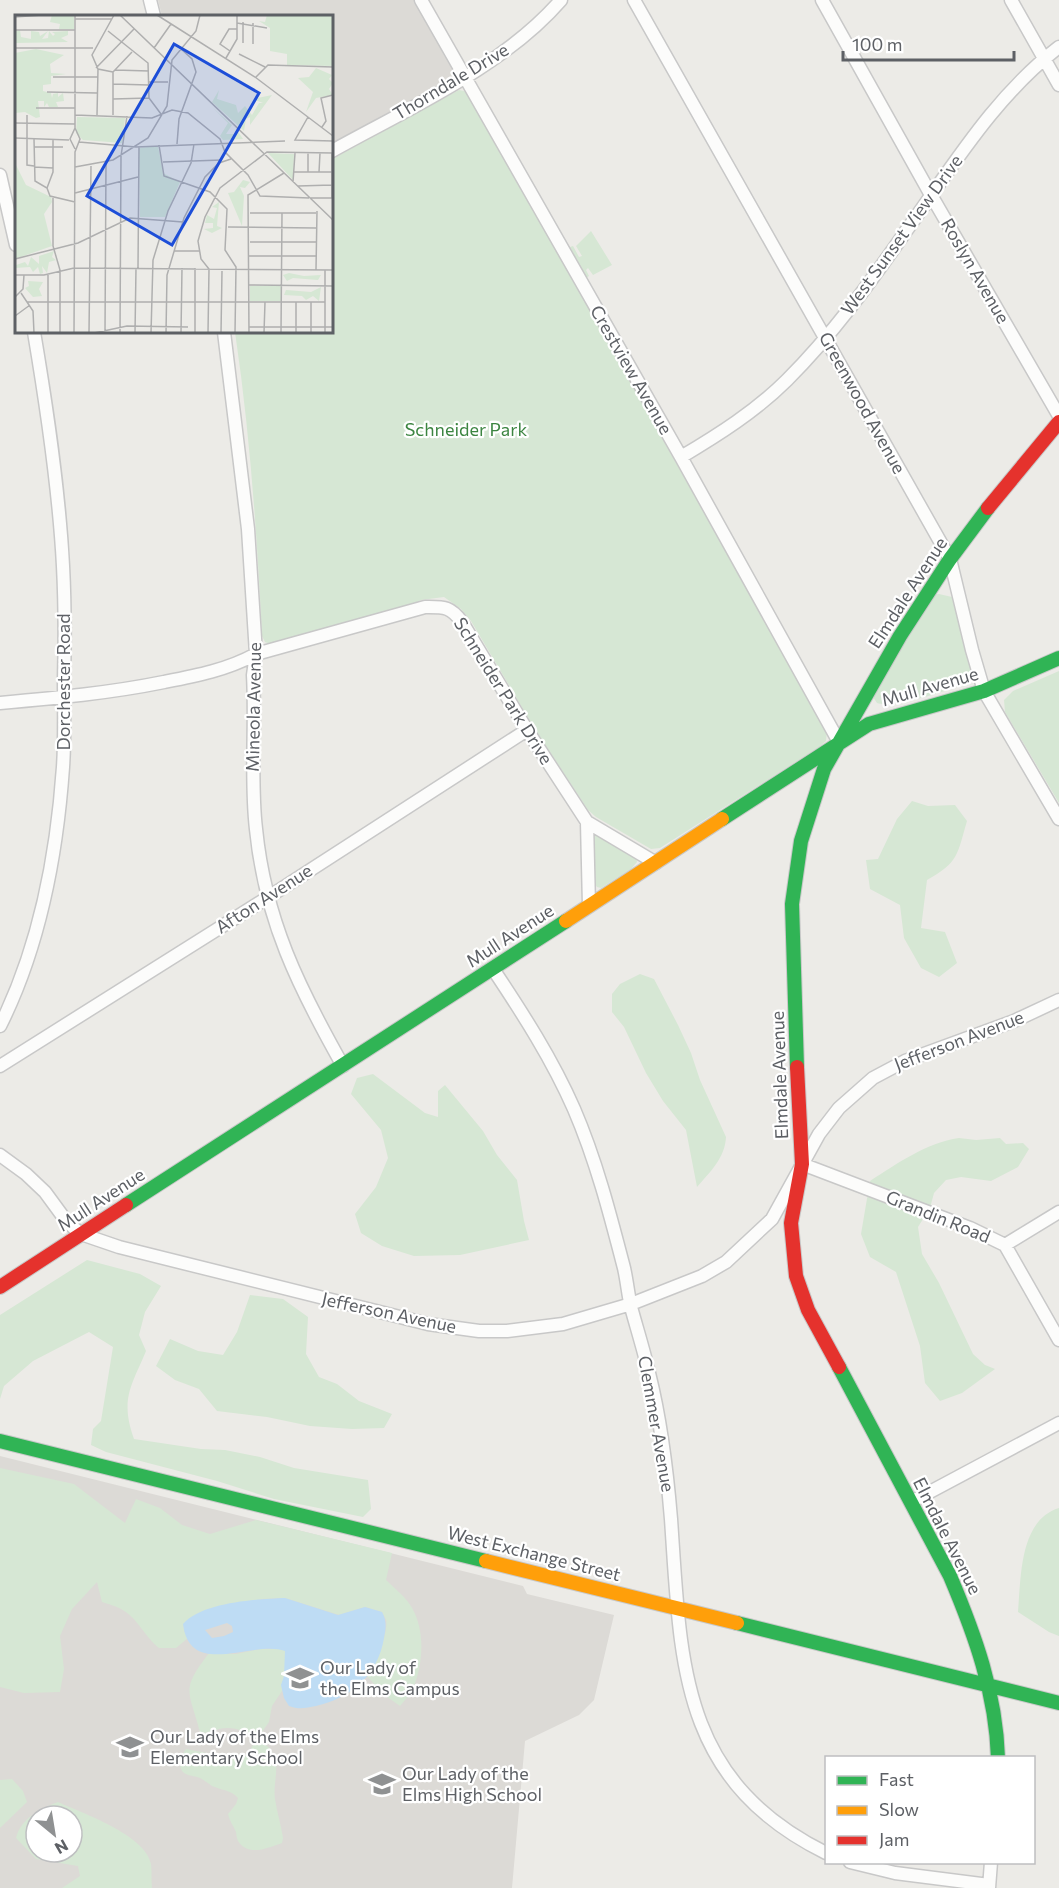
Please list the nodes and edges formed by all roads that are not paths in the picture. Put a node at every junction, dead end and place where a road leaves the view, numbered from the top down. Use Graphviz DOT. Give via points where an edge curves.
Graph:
graph roads {
  1 [pos="150,0"];
  2 [pos="421,0"];
  3 [pos="561,0"];
  4 [pos="634,0"];
  5 [pos="822,0"];
  6 [pos="1011,0"];
  7 [pos="154,15"];
  8 [pos="1059,47"];
  9 [pos="1044,58"];
  10 [pos="465,77"];
  11 [pos="1059,85"];
  12 [pos="333,150"];
  13 [pos="0,175"];
  14 [pos="931,195"];
  15 [pos="15,241"];
  16 [pos="34,333"];
  17 [pos="224,333"];
  18 [pos="825,339"];
  19 [pos="1059,416"];
  20 [pos="1059,422"];
  21 [pos="681,457"];
  22 [pos="950,559"];
  23 [pos="256,654"];
  24 [pos="1059,658"];
  25 [pos="984,691"];
  26 [pos="65,697"];
  27 [pos="0,703"];
  28 [pos="527,730"];
  29 [pos="839,742"];
  30 [pos="1059,819"];
  31 [pos="586,822"];
  32 [pos="656,863"];
  33 [pos="267,898"];
  34 [pos="589,906"];
  35 [pos="493,969"];
  36 [pos="1059,1000"];
  37 [pos="0,1026"];
  38 [pos="0,1066"];
  39 [pos="344,1066"];
  40 [pos="0,1155"];
  41 [pos="802,1164"];
  42 [pos="1059,1212"];
  43 [pos="81,1234"];
  44 [pos="1005,1245"];
  45 [pos="0,1287"];
  46 [pos="631,1304"];
  47 [pos="1059,1340"];
  48 [pos="1059,1423"];
  49 [pos="0,1441"];
  50 [pos="910,1502"];
  51 [pos="676,1608"];
  52 [pos="990,1686"];
  53 [pos="1059,1702"];
  54 [pos="998,1756"];
  55 [pos="825,1852"];
  56 [pos="854,1864"];
  57 [pos="991,1864"];
  58 [pos="989,1886"];
  1 -- 7 [label="street"];
  2 -- 10 [label="street, Crestview Avenue"];
  3 -- 10 [label="street, Thorndale Drive" via="522,39"];
  4 -- 18 [label="street, Greenwood Avenue"];
  5 -- 14 [label="street, Roslyn Avenue"];
  6 -- 9 [label="street"];
  8 -- 9 [label="street, West Sunset View Drive"];
  9 -- 11 [label="street"];
  9 -- 14 [label="street, West Sunset View Drive" via="980,128"];
  10 -- 12 [label="street, Thorndale Drive"];
  10 -- 21 [label="street, Crestview Avenue"];
  13 -- 15 [label="street"];
  14 -- 18 [label="street, West Sunset View Drive"];
  14 -- 19 [label="street, Roslyn Avenue"];
  16 -- 26 [label="street, Dorchester Road" via="51,440 63,565"];
  17 -- 23 [label="street, Mineola Avenue" via="249,529"];
  18 -- 21 [label="street, West Sunset View Drive" via="752,411"];
  18 -- 22 [label="street, Greenwood Avenue"];
  20 -- 22 [label="street, Elmdale Avenue"];
  21 -- 29 [label="street, Crestview Avenue"];
  22 -- 25 [label="street, Greenwood Avenue"];
  22 -- 29 [label="street, Elmdale Avenue"];
  23 -- 26 [label="street" via="201,675"];
  23 -- 28 [label="street, Schneider Park Drive" via="425,608 449,609 462,622"];
  23 -- 33 [label="street, Mineola Avenue" via="254,806"];
  24 -- 25 [label="street, Mull Avenue"];
  25 -- 29 [label="street, Mull Avenue" via="869,724"];
  25 -- 30 [label="street, Greenwood Avenue"];
  26 -- 27 [label="street"];
  26 -- 37 [label="street, Dorchester Road" via="63,764 45,895 28,954"];
  28 -- 31 [label="street, Schneider Park Drive"];
  28 -- 33 [label="street, Afton Avenue"];
  29 -- 32 [label="street, Mull Avenue"];
  29 -- 41 [label="street, Elmdale Avenue" via="817,787 801,841 792,904"];
  31 -- 32 [label="street, Schneider Park Drive"];
  31 -- 34 [label="street"];
  32 -- 34 [label="street, Mull Avenue"];
  33 -- 38 [label="street, Afton Avenue"];
  33 -- 39 [label="street, Mineola Avenue" via="294,975"];
  34 -- 35 [label="street, Mull Avenue"];
  35 -- 39 [label="street, Mull Avenue"];
  35 -- 46 [label="street, Clemmer Avenue" via="533,1031 575,1111 611,1216"];
  36 -- 41 [label="street, Jefferson Avenue" via="1014,1021 904,1061 873,1078 839,1108"];
  39 -- 43 [label="street, Mull Avenue"];
  40 -- 43 [label="street, Jefferson Avenue" via="45,1192"];
  41 -- 44 [label="street, Grandin Road"];
  41 -- 46 [label="street, Jefferson Avenue" via="772,1219 726,1262 702,1276"];
  41 -- 50 [label="street, Elmdale Avenue" via="791,1223 801,1293"];
  42 -- 44 [label="street"];
  43 -- 45 [label="street, Mull Avenue"];
  43 -- 46 [label="street, Jefferson Avenue" via="136,1253 454,1329 535,1328 590,1318"];
  44 -- 47 [label="street, Grandin Road"];
  46 -- 51 [label="street, Clemmer Avenue" via="650,1374 665,1463"];
  48 -- 50 [label="street"];
  49 -- 51 [label="street, West Exchange Street"];
  50 -- 52 [label="street, Elmdale Avenue" via="968,1617"];
  51 -- 52 [label="street, West Exchange Street"];
  51 -- 55 [label="street, Clemmer Avenue" via="692,1699 721,1763 765,1813"];
  52 -- 53 [label="street, West Exchange Street"];
  52 -- 54 [label="street, Elmdale Avenue"];
  56 -- 58 [label="street"];
  57 -- 58 [label="street"];
}
